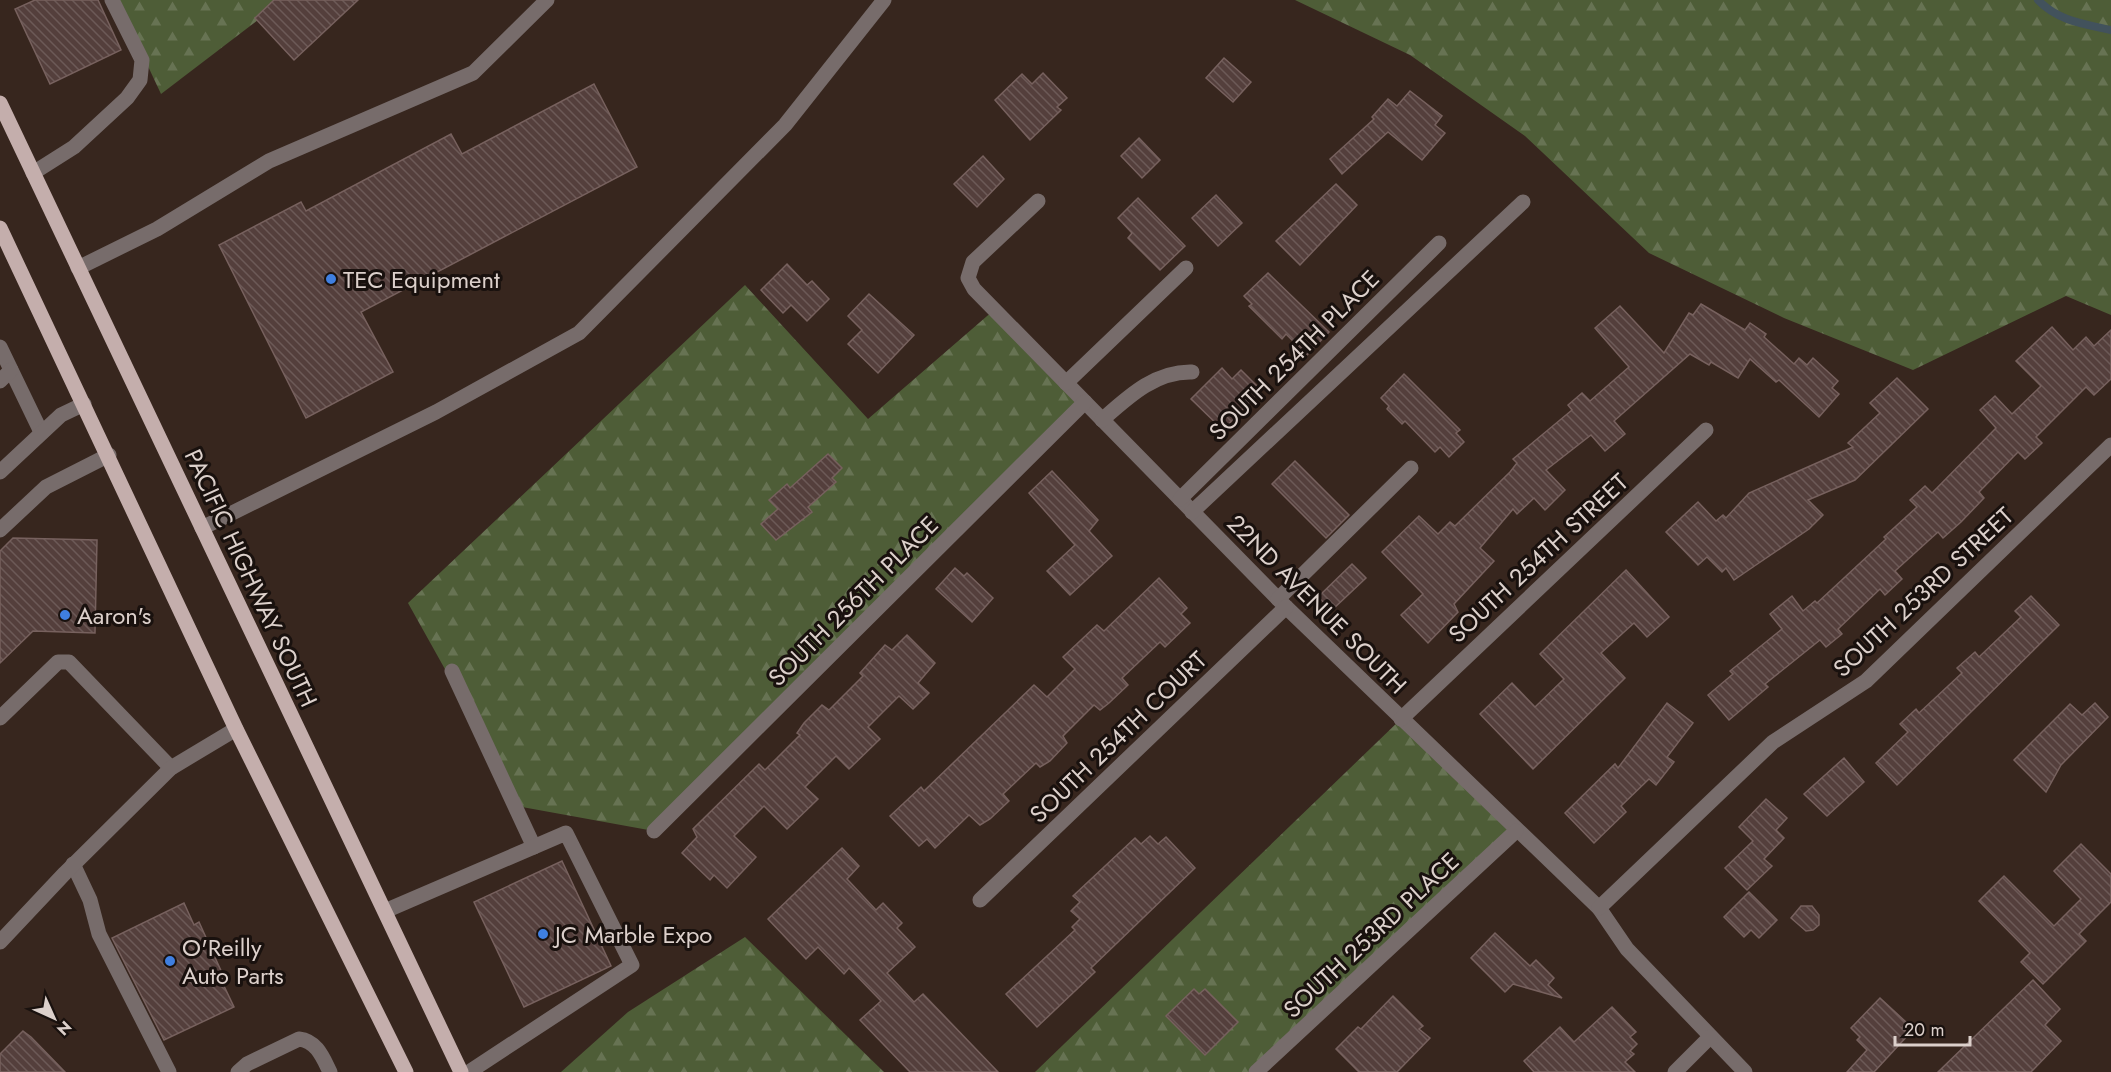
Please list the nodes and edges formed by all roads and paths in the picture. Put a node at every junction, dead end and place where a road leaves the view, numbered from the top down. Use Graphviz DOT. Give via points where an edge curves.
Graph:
graph roads {
  1 [pos="112,0"];
  2 [pos="547,0"];
  3 [pos="884,0"];
  4 [pos="0,103"];
  5 [pos="33,173"];
  6 [pos="1038,201"];
  7 [pos="1524,202"];
  8 [pos="0,228"];
  9 [pos="1439,243"];
  10 [pos="78,268"];
  11 [pos="1186,268"];
  12 [pos="0,347"];
  13 [pos="1192,372"];
  14 [pos="6,375"];
  15 [pos="1066,383"];
  16 [pos="1085,402"];
  17 [pos="84,404"];
  18 [pos="1102,420"];
  19 [pos="1706,430"];
  20 [pos="41,432"];
  21 [pos="2111,445"];
  22 [pos="109,455"];
  23 [pos="1411,468"];
  24 [pos="0,472"];
  25 [pos="1180,499"];
  26 [pos="1192,512"];
  27 [pos="202,528"];
  28 [pos="0,530"];
  29 [pos="1282,603"];
  30 [pos="452,671"];
  31 [pos="0,718"];
  32 [pos="1401,719"];
  33 [pos="237,729"];
  34 [pos="171,768"];
  35 [pos="654,831"];
  36 [pos="1516,831"];
  37 [pos="534,847"];
  38 [pos="74,864"];
  39 [pos="980,900"];
  40 [pos="1599,908"];
  41 [pos="385,911"];
  42 [pos="0,942"];
  43 [pos="1710,1037"];
  44 [pos="169,1072"];
  45 [pos="238,1072"];
  46 [pos="330,1072"];
  47 [pos="406,1072"];
  48 [pos="461,1072"];
  49 [pos="469,1072"];
  50 [pos="1256,1072"];
  51 [pos="1675,1072"];
  52 [pos="1745,1072"];
  1 -- 5 [label="street" via="142,60 140,80 128,98 74,147"];
  2 -- 10 [label="street" via="473,73 269,161 157,229"];
  3 -- 27 [label="street" via="785,125 579,333 436,412"];
  4 -- 5 [label="main road, PACIFIC HIGHWAY SOUTH"];
  5 -- 10 [label="main road, PACIFIC HIGHWAY SOUTH"];
  6 -- 15 [label="street, 22ND AVENUE SOUTH" via="973,262 968,278 974,289"];
  7 -- 26 [label="street"];
  8 -- 17 [label="main road"];
  9 -- 25 [label="street, SOUTH 254TH PLACE"];
  10 -- 27 [label="main road, PACIFIC HIGHWAY SOUTH"];
  11 -- 15 [label="street"];
  12 -- 14 [label="street"];
  13 -- 18 [label="street" via="1163,376 1139,389"];
  14 -- 20 [label="street"];
  15 -- 16 [label="street, 22ND AVENUE SOUTH"];
  16 -- 18 [label="street, 22ND AVENUE SOUTH"];
  16 -- 35 [label="street, SOUTH 256TH PLACE"];
  17 -- 20 [label="street" via="61,415"];
  17 -- 22 [label="main road"];
  18 -- 25 [label="street, 22ND AVENUE SOUTH"];
  19 -- 32 [label="street, SOUTH 254TH STREET"];
  20 -- 24 [label="street"];
  21 -- 40 [label="street, SOUTH 253RD STREET" via="1866,681 1773,742"];
  22 -- 28 [label="street" via="46,487"];
  22 -- 33 [label="main road"];
  23 -- 29 [label="street"];
  25 -- 26 [label="street, 22ND AVENUE SOUTH"];
  26 -- 29 [label="street, 22ND AVENUE SOUTH"];
  27 -- 41 [label="main road, PACIFIC HIGHWAY SOUTH"];
  29 -- 32 [label="street, 22ND AVENUE SOUTH"];
  29 -- 39 [label="street, SOUTH 254TH COURT"];
  30 -- 37 [label="street"];
  31 -- 34 [label="street" via="58,662 69,662"];
  32 -- 36 [label="street, 22ND AVENUE SOUTH"];
  33 -- 34 [label="street"];
  33 -- 47 [label="main road"];
  34 -- 38 [label="street"];
  36 -- 40 [label="street, 22ND AVENUE SOUTH"];
  36 -- 50 [label="street, SOUTH 253RD PLACE"];
  37 -- 41 [label="street"];
  37 -- 49 [label="street" via="566,833 632,965"];
  38 -- 42 [label="street"];
  38 -- 44 [label="street" via="99,934"];
  40 -- 43 [label="street, 22ND AVENUE SOUTH" via="1627,950"];
  41 -- 48 [label="main road, PACIFIC HIGHWAY SOUTH"];
  43 -- 51 [label="street"];
  43 -- 52 [label="street, 22ND AVENUE SOUTH"];
  45 -- 46 [label="street" via="299,1039 317,1047"];
}
